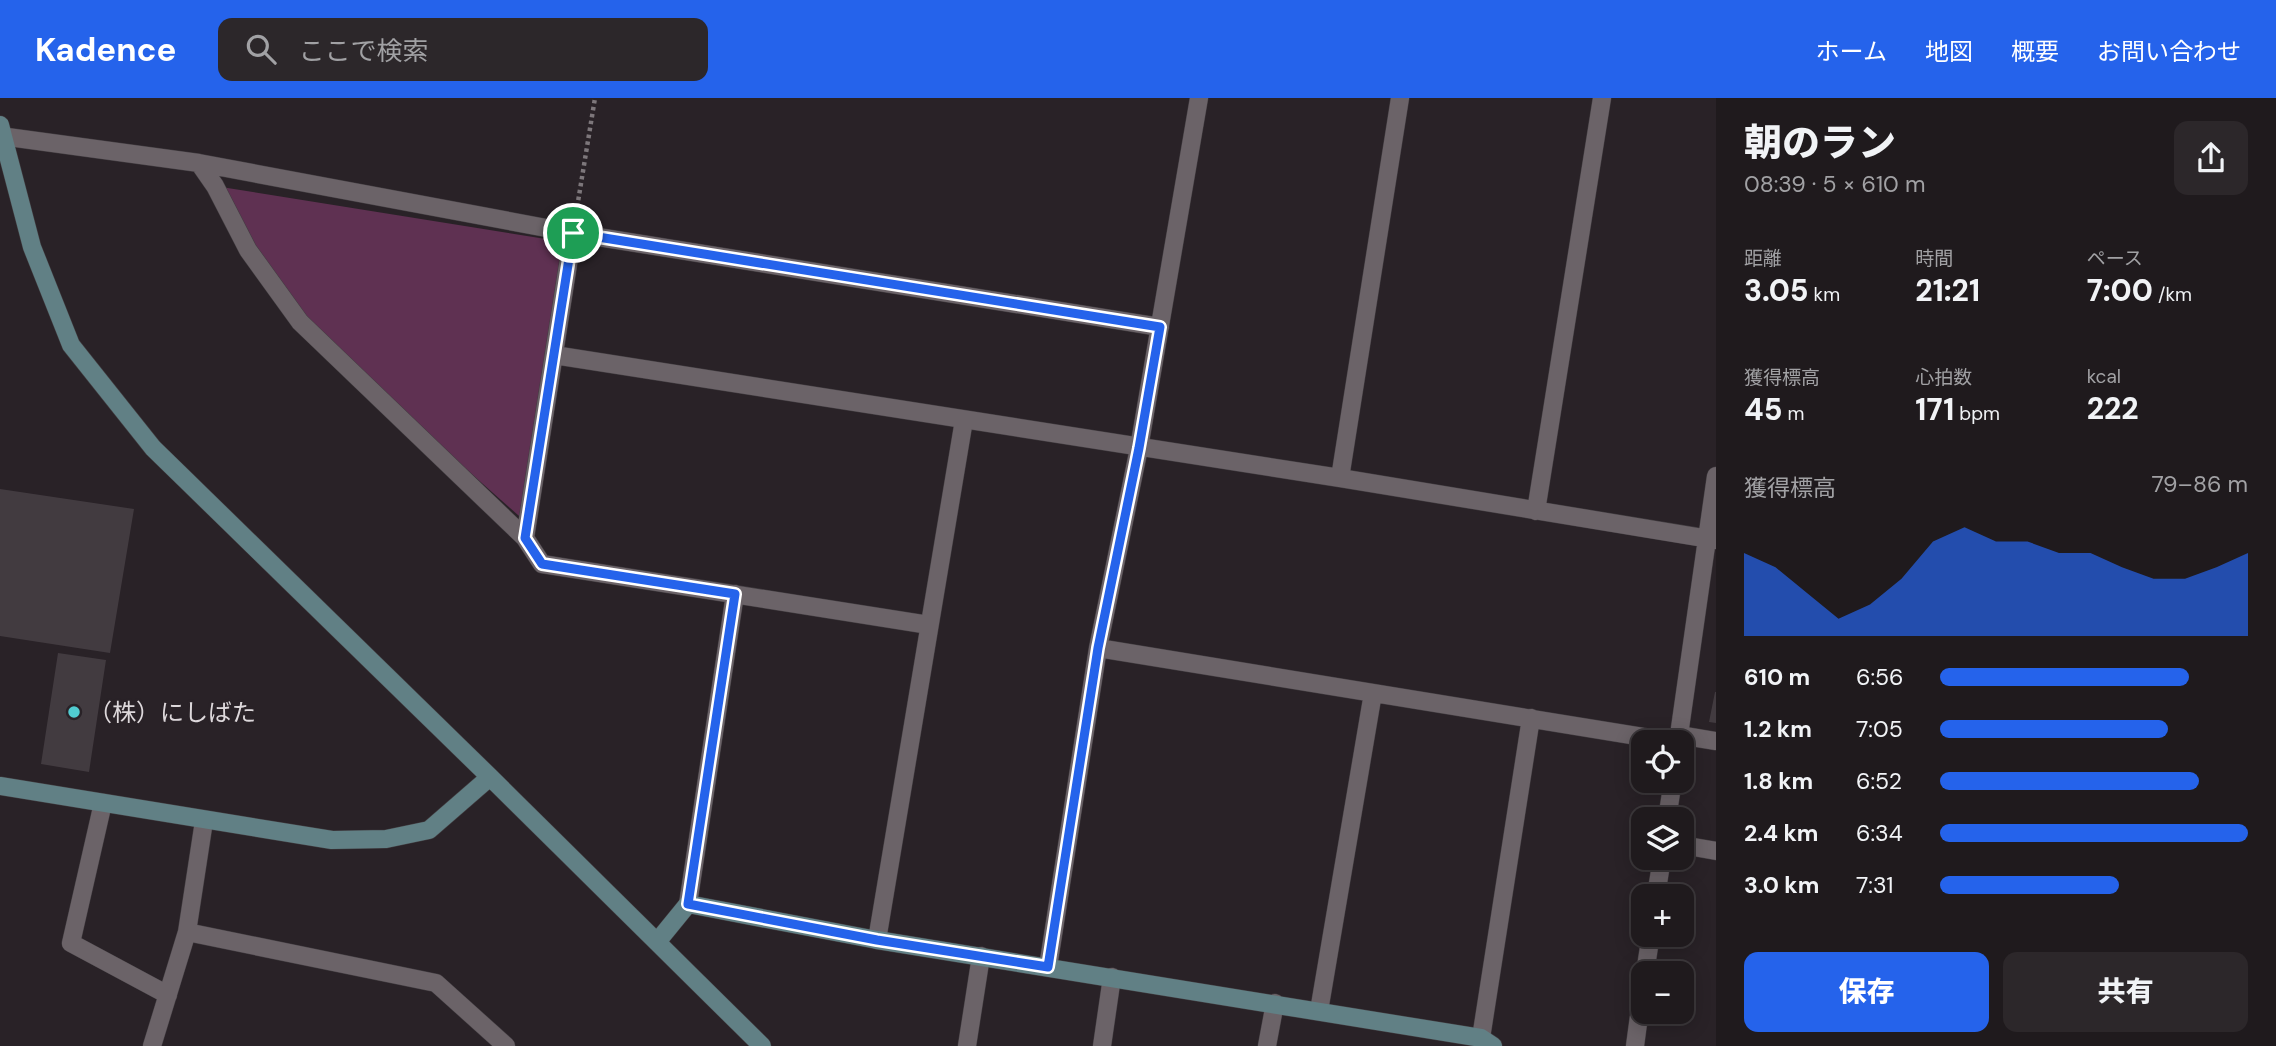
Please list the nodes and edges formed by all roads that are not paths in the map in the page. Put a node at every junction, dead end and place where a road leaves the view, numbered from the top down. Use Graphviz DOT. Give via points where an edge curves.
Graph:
graph roads {
  1 [pos="1199,98"];
  2 [pos="1400,98"];
  3 [pos="1601,98"];
  4 [pos="1,132"];
  5 [pos="200,163"];
  6 [pos="573,233"];
  7 [pos="1160,327"];
  8 [pos="554,355"];
  9 [pos="964,420"];
  10 [pos="1139,448"];
  11 [pos="1716,475"];
  12 [pos="1340,478"];
  13 [pos="1536,511"];
  14 [pos="525,538"];
  15 [pos="1712,539"];
  16 [pos="735,594"];
  17 [pos="929,625"];
  18 [pos="1098,648"];
  19 [pos="1373,693"];
  20 [pos="1531,718"];
  21 [pos="1679,730"];
  22 [pos="1631,733"];
  23 [pos="1694,740"];
  24 [pos="1716,741"];
  25 [pos="491,777"];
  26 [pos="0,786"];
  27 [pos="103,803"];
  28 [pos="204,821"];
  29 [pos="1694,847"];
  30 [pos="1716,850"];
  31 [pos="688,904"];
  32 [pos="187,932"];
  33 [pos="877,940"];
  34 [pos="657,942"];
  35 [pos="981,956"];
  36 [pos="1048,967"];
  37 [pos="1112,977"];
  38 [pos="168,995"];
  39 [pos="1275,1003"];
  40 [pos="1320,1011"];
  41 [pos="1638,1024"];
  42 [pos="1488,1042"];
  43 [pos="152,1046"];
  44 [pos="506,1046"];
  45 [pos="762,1046"];
  46 [pos="967,1046"];
  47 [pos="1102,1046"];
  48 [pos="1268,1046"];
  49 [pos="1635,1046"];
  1 -- 7 [label="street"];
  2 -- 12 [label="street"];
  3 -- 13 [label="street"];
  4 -- 5 [label="street"];
  4 -- 25 [label="street" via="32,247 71,345 153,448"];
  5 -- 6 [label="street"];
  5 -- 14 [label="street" via="248,250 300,322"];
  6 -- 7 [label="street"];
  6 -- 8 [label="street"];
  7 -- 10 [label="street"];
  8 -- 9 [label="street"];
  8 -- 14 [label="street"];
  9 -- 10 [label="street"];
  9 -- 17 [label="street"];
  10 -- 12 [label="street"];
  10 -- 18 [label="street"];
  11 -- 15 [label="street"];
  12 -- 13 [label="street"];
  13 -- 15 [label="street"];
  14 -- 16 [label="street" via="542,564"];
  15 -- 21 [label="street"];
  16 -- 17 [label="street"];
  16 -- 31 [label="street"];
  17 -- 33 [label="street"];
  18 -- 19 [label="street"];
  18 -- 36 [label="street"];
  19 -- 20 [label="street"];
  19 -- 40 [label="street"];
  20 -- 22 [label="street"];
  20 -- 42 [label="street"];
  23 -- 24 [label="street"];
  25 -- 28 [label="street" via="429,830 386,839 332,840"];
  25 -- 34 [label="street"];
  26 -- 27 [label="street"];
  27 -- 28 [label="street"];
  27 -- 38 [label="street" via="71,943"];
  28 -- 32 [label="street"];
  29 -- 30 [label="street"];
  31 -- 33 [label="street"];
  31 -- 34 [label="street"];
  32 -- 38 [label="street"];
  32 -- 44 [label="street" via="436,983"];
  33 -- 35 [label="street"];
  34 -- 45 [label="street"];
  35 -- 36 [label="street"];
  35 -- 46 [label="street"];
  36 -- 37 [label="street"];
  37 -- 39 [label="street"];
  37 -- 47 [label="street"];
  38 -- 43 [label="street"];
  39 -- 40 [label="street"];
  39 -- 48 [label="street"];
  40 -- 42 [label="street"];
  41 -- 49 [label="street"];
}
